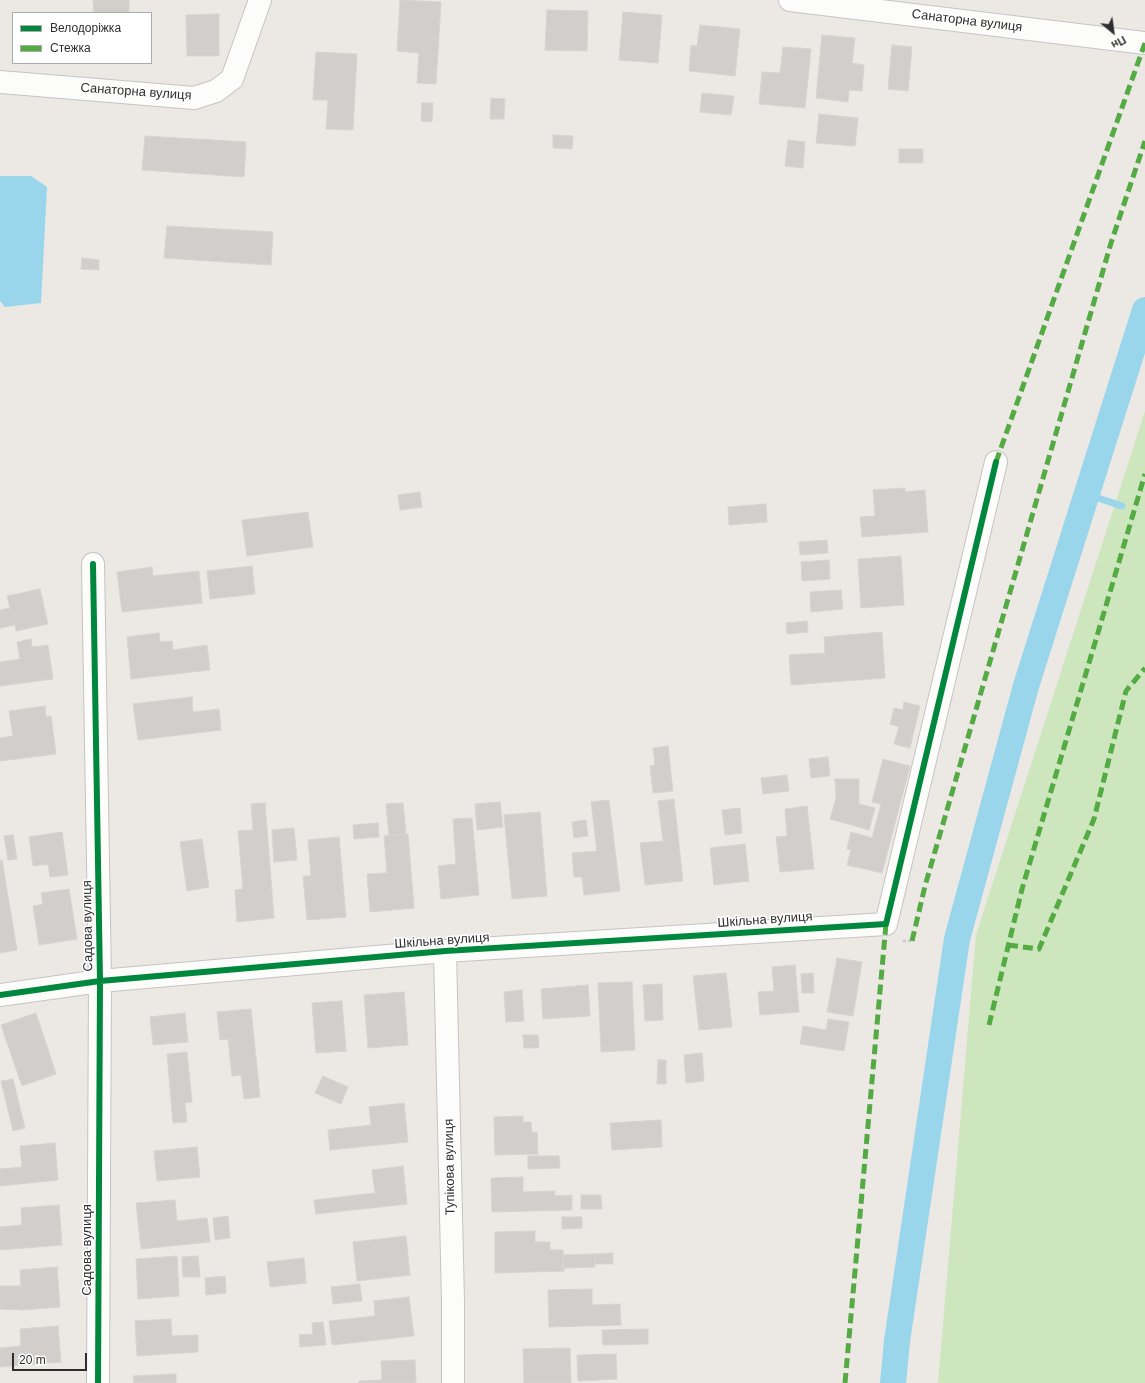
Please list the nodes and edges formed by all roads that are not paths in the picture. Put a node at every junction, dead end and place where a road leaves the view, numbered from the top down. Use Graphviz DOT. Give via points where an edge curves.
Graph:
graph roads {
  1 [pos="260,0"];
  2 [pos="790,0"];
  3 [pos="1145,42"];
  4 [pos="0,82"];
  5 [pos="996,462"];
  6 [pos="93,564"];
  7 [pos="445,952"];
  8 [pos="100,981"];
  9 [pos="0,995"];
  10 [pos="98,1383"];
  11 [pos="453,1383"];
  1 -- 4 [label="street, Санаторна вулиця" via="232,79 216,91 202,96 194,98"];
  2 -- 3 [label="street, Санаторна вулиця"];
  5 -- 7 [label="street, Шкільна вулиця" via="886,924"];
  6 -- 8 [label="street, Садова вулиця"];
  7 -- 8 [label="street, Шкільна вулиця"];
  7 -- 11 [label="street, Тупікова вулиця"];
  8 -- 9 [label="street, Шкільна вулиця"];
  8 -- 10 [label="street, Садова вулиця"];
}
